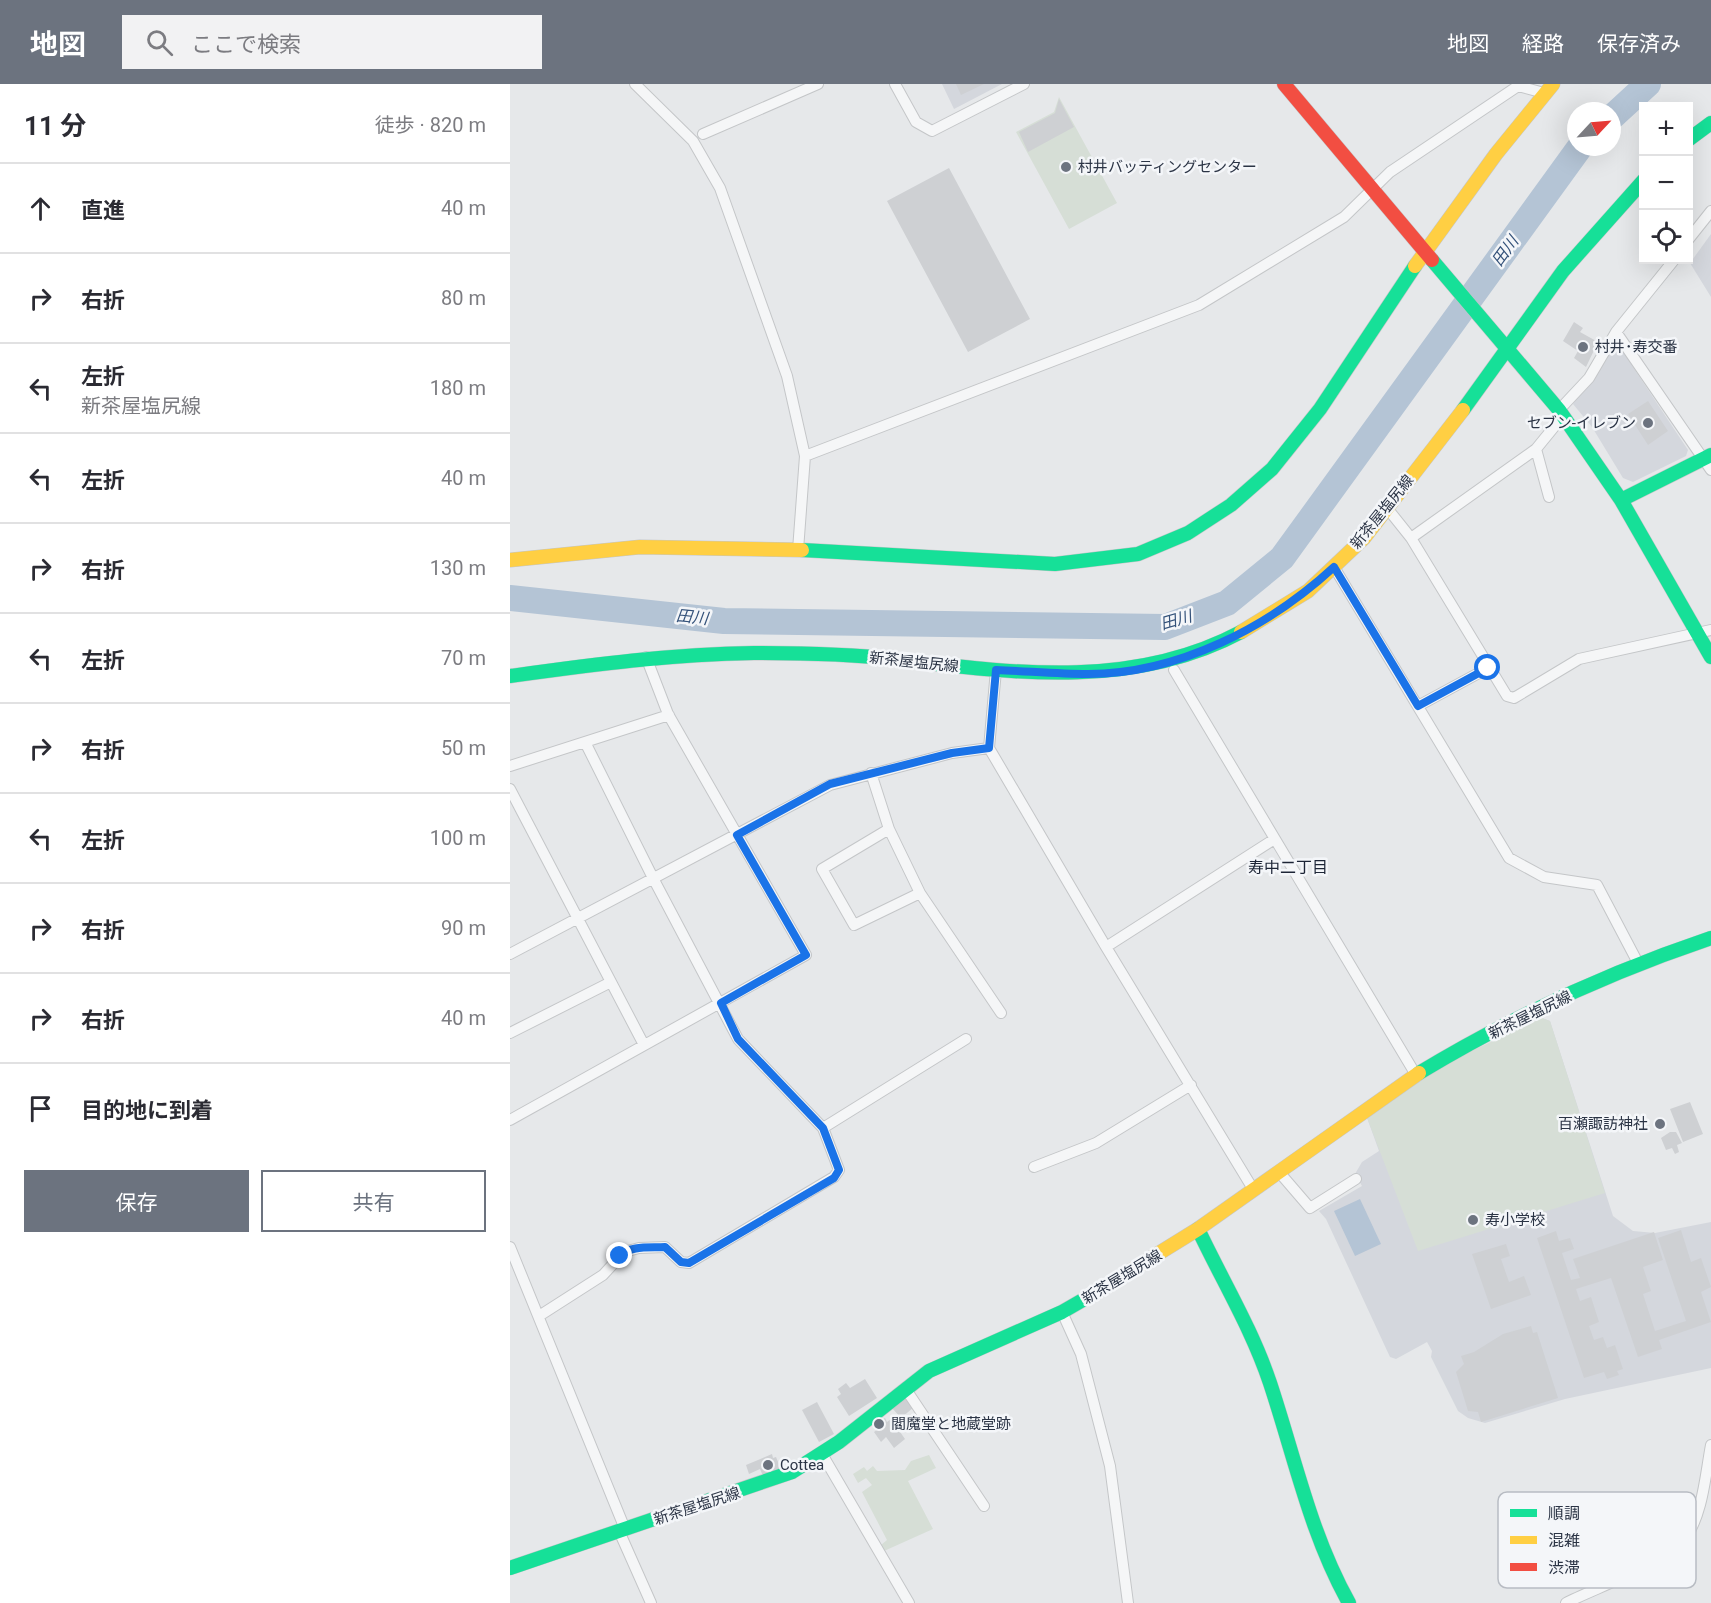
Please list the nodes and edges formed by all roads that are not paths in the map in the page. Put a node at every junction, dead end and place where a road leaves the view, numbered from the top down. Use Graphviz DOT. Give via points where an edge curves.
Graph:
graph roads {
  1 [pos="635,84"];
  2 [pos="818,84"];
  3 [pos="895,84"];
  4 [pos="1024,84"];
  5 [pos="1284,84"];
  6 [pos="1549,89"];
  7 [pos="1710,125"];
  8 [pos="704,135"];
  9 [pos="1693,137"];
  10 [pos="1639,185"];
  11 [pos="1371,188"];
  12 [pos="1711,211"];
  13 [pos="1693,235"];
  14 [pos="1430,258"];
  15 [pos="1671,264"];
  16 [pos="1616,332"];
  17 [pos="1508,347"];
  18 [pos="1561,413"];
  19 [pos="1536,449"];
  20 [pos="806,456"];
  21 [pos="1709,461"];
  22 [pos="1549,497"];
  23 [pos="1621,500"];
  24 [pos="1387,508"];
  25 [pos="1411,538"];
  26 [pos="798,549"];
  27 [pos="510,560"];
  28 [pos="1334,567"];
  29 [pos="1704,632"];
  30 [pos="646,657"];
  31 [pos="1711,657"];
  32 [pos="1488,668"];
  33 [pos="996,670"];
  34 [pos="1174,670"];
  35 [pos="510,676"];
  36 [pos="1418,706"];
  37 [pos="669,715"];
  38 [pos="585,742"];
  39 [pos="989,748"];
  40 [pos="510,766"];
  41 [pos="872,773"];
  42 [pos="510,789"];
  43 [pos="889,829"];
  44 [pos="737,835"];
  45 [pos="1274,840"];
  46 [pos="652,878"];
  47 [pos="920,893"];
  48 [pos="579,918"];
  49 [pos="1711,938"];
  50 [pos="1106,947"];
  51 [pos="510,954"];
  52 [pos="1638,963"];
  53 [pos="611,982"];
  54 [pos="721,1003"];
  55 [pos="1001,1013"];
  56 [pos="510,1033"];
  57 [pos="966,1039"];
  58 [pos="644,1045"];
  59 [pos="1416,1075"];
  60 [pos="1191,1085"];
  61 [pos="510,1120"];
  62 [pos="823,1128"];
  63 [pos="1034,1167"];
  64 [pos="1279,1172"];
  65 [pos="1356,1179"];
  66 [pos="1253,1189"];
  67 [pos="1198,1229"];
  68 [pos="510,1246"];
  69 [pos="1062,1312"];
  70 [pos="539,1316"];
  71 [pos="905,1388"];
  72 [pos="1711,1445"];
  73 [pos="822,1454"];
  74 [pos="984,1506"];
  75 [pos="1696,1516"];
  76 [pos="622,1530"];
  77 [pos="510,1568"];
  78 [pos="1597,1588"];
  79 [pos="651,1603"];
  80 [pos="909,1603"];
  81 [pos="1128,1603"];
  82 [pos="1348,1603"];
  83 [pos="1566,1603"];
  1 -- 20 [label="street" via="693,141 720,188 787,376"];
  2 -- 8 [label="street"];
  3 -- 4 [label="street" via="916,122 932,131"];
  5 -- 11 [label="main road"];
  6 -- 11 [label="street" via="1518,86"];
  6 -- 14 [label="main road" via="1496,154"];
  7 -- 9 [label="main road"];
  10 -- 17 [label="main road, 新茶屋塩尻線" via="1586,242"];
  11 -- 14 [label="main road"];
  11 -- 20 [label="street" via="1344,217 1199,305"];
  12 -- 13 [label="street"];
  14 -- 17 [label="main road"];
  14 -- 26 [label="main road" via="1272,469 1231,505 1188,533 1138,554 1055,564"];
  15 -- 16 [label="street"];
  16 -- 18 [label="street" via="1589,378"];
  16 -- 21 [label="street"];
  17 -- 18 [label="main road"];
  17 -- 24 [label="main road, 新茶屋塩尻線"];
  18 -- 19 [label="street"];
  18 -- 23 [label="main road"];
  19 -- 22 [label="street"];
  19 -- 25 [label="street"];
  20 -- 26 [label="street"];
  21 -- 23 [label="main road"];
  23 -- 29 [label="main road"];
  24 -- 25 [label="street"];
  24 -- 28 [label="main road, 新茶屋塩尻線"];
  25 -- 32 [label="street"];
  26 -- 27 [label="main road" via="640,547"];
  28 -- 33 [label="main road, 新茶屋塩尻線" via="1308,591 1268,618 1170,662 1090,674"];
  28 -- 36 [label="street"];
  29 -- 31 [label="main road"];
  29 -- 32 [label="street" via="1579,659 1514,698 1508,696"];
  30 -- 33 [label="main road, 新茶屋塩尻線" via="789,654 893,659"];
  30 -- 35 [label="main road, 新茶屋塩尻線"];
  30 -- 37 [label="street"];
  32 -- 36 [label="street"];
  33 -- 39 [label="street"];
  34 -- 45 [label="street"];
  36 -- 52 [label="street" via="1509,858 1544,877 1597,885"];
  37 -- 38 [label="street"];
  37 -- 44 [label="street"];
  38 -- 40 [label="street"];
  38 -- 46 [label="street"];
  39 -- 41 [label="street"];
  39 -- 50 [label="street"];
  41 -- 43 [label="street"];
  41 -- 44 [label="street" via="830,784"];
  42 -- 48 [label="street"];
  43 -- 47 [label="street"];
  43 -- 47 [label="street" via="822,869 854,925"];
  44 -- 46 [label="street"];
  44 -- 54 [label="street" via="806,955"];
  45 -- 50 [label="street"];
  45 -- 59 [label="street"];
  46 -- 48 [label="street"];
  46 -- 54 [label="street"];
  47 -- 55 [label="street"];
  48 -- 51 [label="street"];
  48 -- 53 [label="street"];
  49 -- 52 [label="main road, 新茶屋塩尻線"];
  50 -- 60 [label="street"];
  52 -- 59 [label="main road, 新茶屋塩尻線" via="1462,1047"];
  53 -- 56 [label="street"];
  53 -- 58 [label="street"];
  54 -- 58 [label="street"];
  54 -- 62 [label="street" via="738,1039"];
  57 -- 62 [label="street"];
  58 -- 61 [label="street"];
  59 -- 64 [label="main road, 新茶屋塩尻線"];
  60 -- 63 [label="street" via="1096,1143"];
  60 -- 66 [label="street"];
  62 -- 70 [label="street" via="839,1170 834,1178 689,1263 681,1262 665,1247 624,1252 603,1275"];
  64 -- 65 [label="street" via="1310,1208"];
  64 -- 66 [label="main road, 新茶屋塩尻線"];
  66 -- 67 [label="main road, 新茶屋塩尻線"];
  67 -- 69 [label="main road, 新茶屋塩尻線"];
  67 -- 82 [label="main road" via="1262,1360 1308,1520"];
  68 -- 70 [label="street"];
  69 -- 71 [label="main road, 新茶屋塩尻線" via="952,1359"];
  69 -- 81 [label="street" via="1081,1354 1110,1466"];
  70 -- 76 [label="street"];
  71 -- 73 [label="main road, 新茶屋塩尻線"];
  71 -- 74 [label="street"];
  72 -- 75 [label="street"];
  73 -- 76 [label="main road, 新茶屋塩尻線" via="777,1479"];
  73 -- 80 [label="street"];
  76 -- 77 [label="main road, 新茶屋塩尻線"];
  76 -- 79 [label="street"];
  78 -- 83 [label="street"];
}
